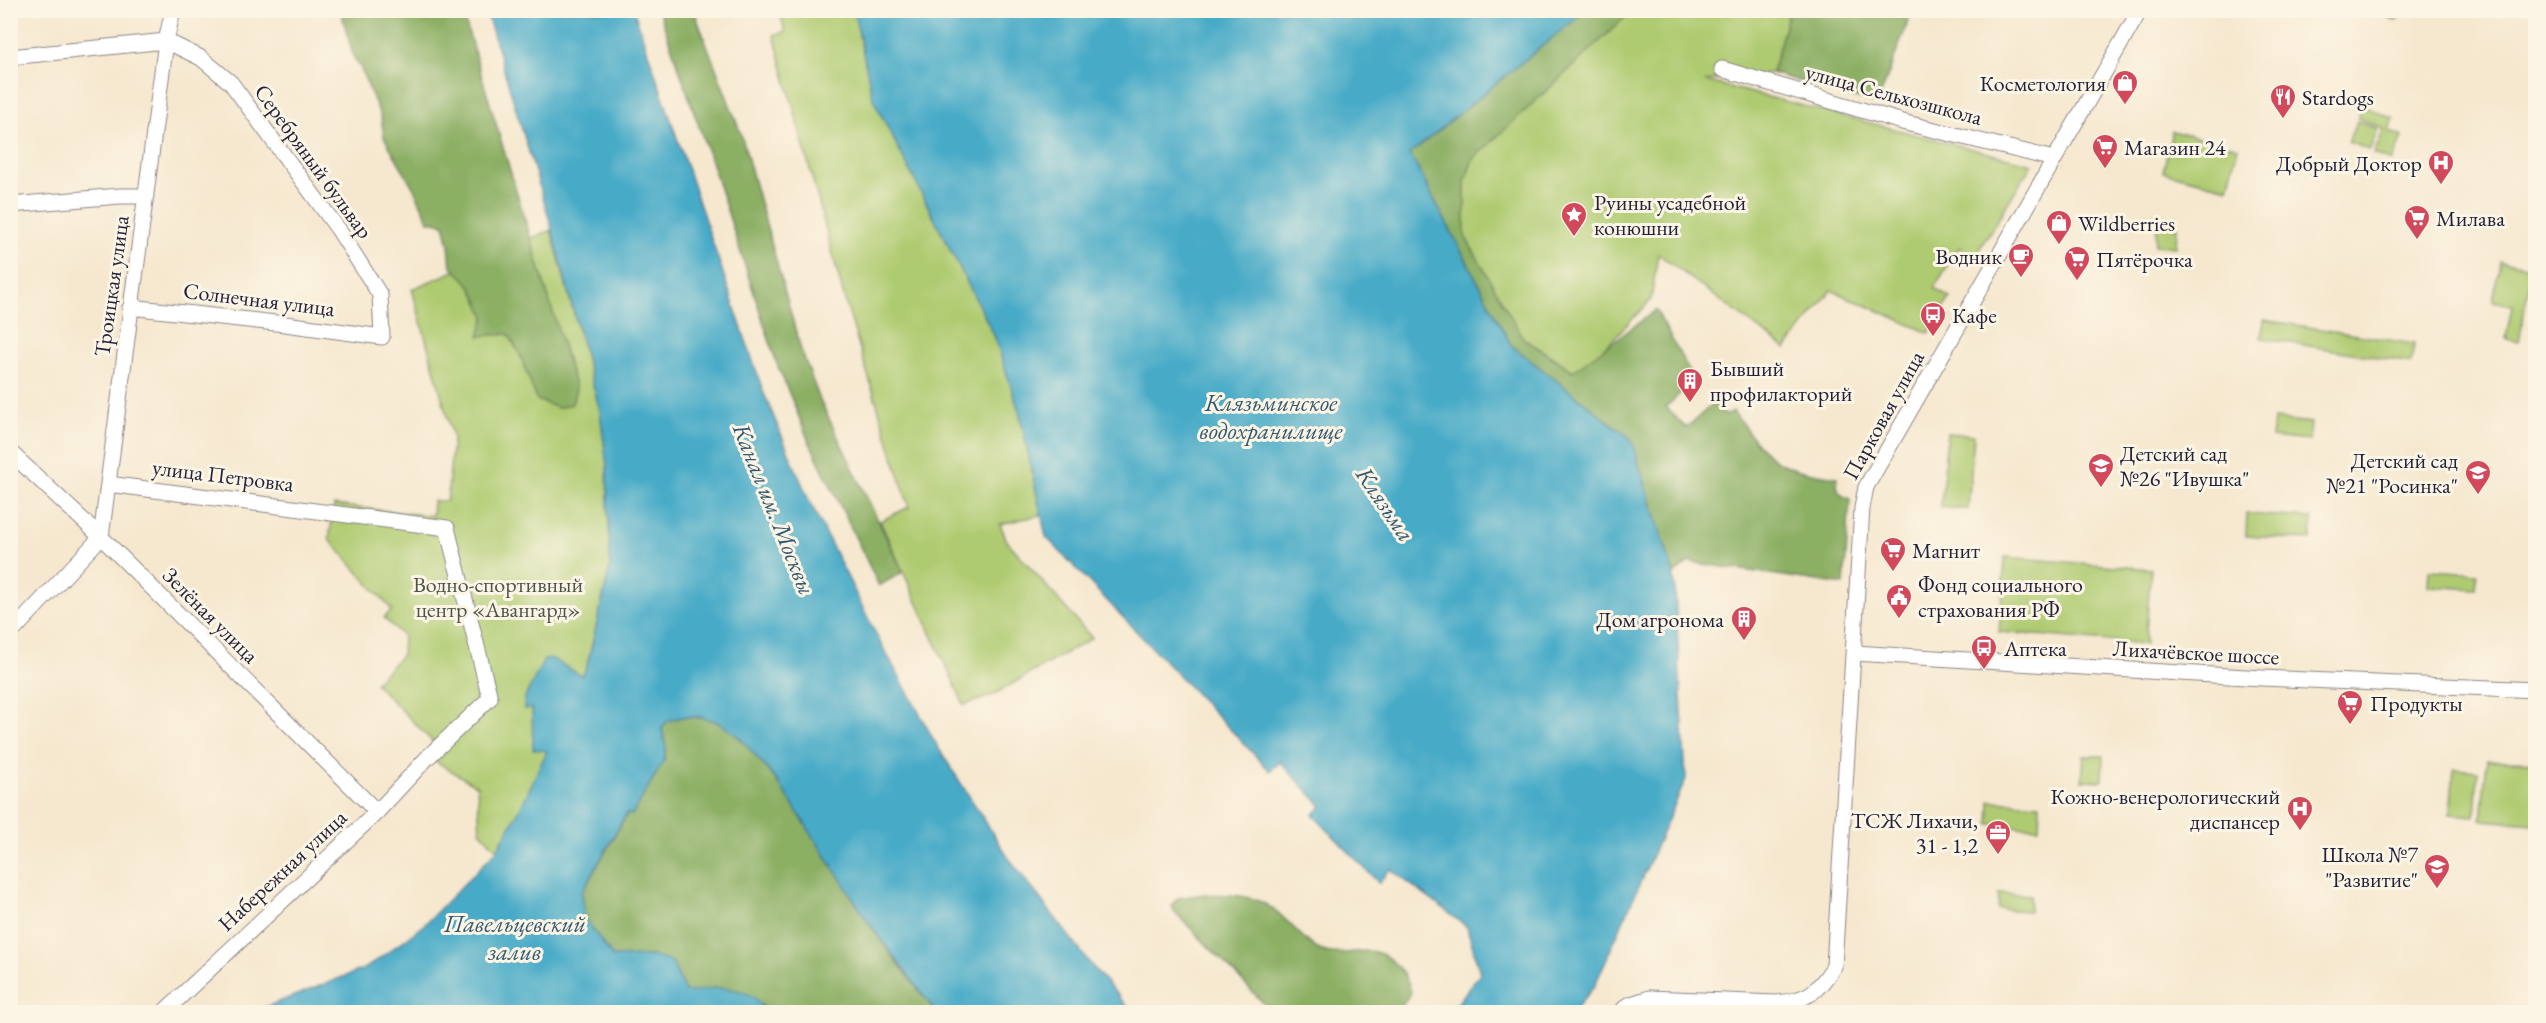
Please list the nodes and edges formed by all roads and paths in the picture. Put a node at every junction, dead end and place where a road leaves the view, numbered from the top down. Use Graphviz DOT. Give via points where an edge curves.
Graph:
graph roads {
  1 [pos="173,10"];
  2 [pos="2140,10"];
  3 [pos="166,41"];
  4 [pos="10,57"];
  5 [pos="1722,69"];
  6 [pos="2054,159"];
  7 [pos="146,196"];
  8 [pos="10,205"];
  9 [pos="130,307"];
  10 [pos="382,337"];
  11 [pos="10,452"];
  12 [pos="108,484"];
  13 [pos="100,537"];
  14 [pos="10,634"];
  15 [pos="1854,653"];
  16 [pos="2535,690"];
  17 [pos="428,757"];
  18 [pos="377,812"];
  19 [pos="164,1012"];
  20 [pos="1621,1012"];
  1 -- 3 [label="street, Троицкая улица"];
  2 -- 6 [label="street, Парковая улица"];
  3 -- 4 [label="street"];
  3 -- 7 [label="street, Троицкая улица"];
  3 -- 10 [label="street, Серебряный бульвар" via="201,58 231,83 338,229 380,295"];
  5 -- 6 [label="street, улица Сельхозшкола" via="1906,123"];
  6 -- 15 [label="street, Парковая улица" via="1866,487"];
  7 -- 8 [label="street"];
  7 -- 9 [label="street, Троицкая улица"];
  9 -- 10 [label="street, Солнечная улица"];
  9 -- 12 [label="street, Троицкая улица"];
  11 -- 13 [label="street, Зелёная улица"];
  12 -- 13 [label="street, Троицкая улица"];
  12 -- 17 [label="street, улица Петровка" via="447,528 490,699"];
  13 -- 14 [label="street"];
  13 -- 18 [label="street, Зелёная улица"];
  15 -- 16 [label="street, Лихачёвское шоссе"];
  15 -- 20 [label="street, Парковая улица" via="1834,966 1814,994 1796,1001 1649,998 1628,1005"];
  17 -- 18 [label="street, Набережная улица"];
  18 -- 19 [label="street, Набережная улица"];
}
